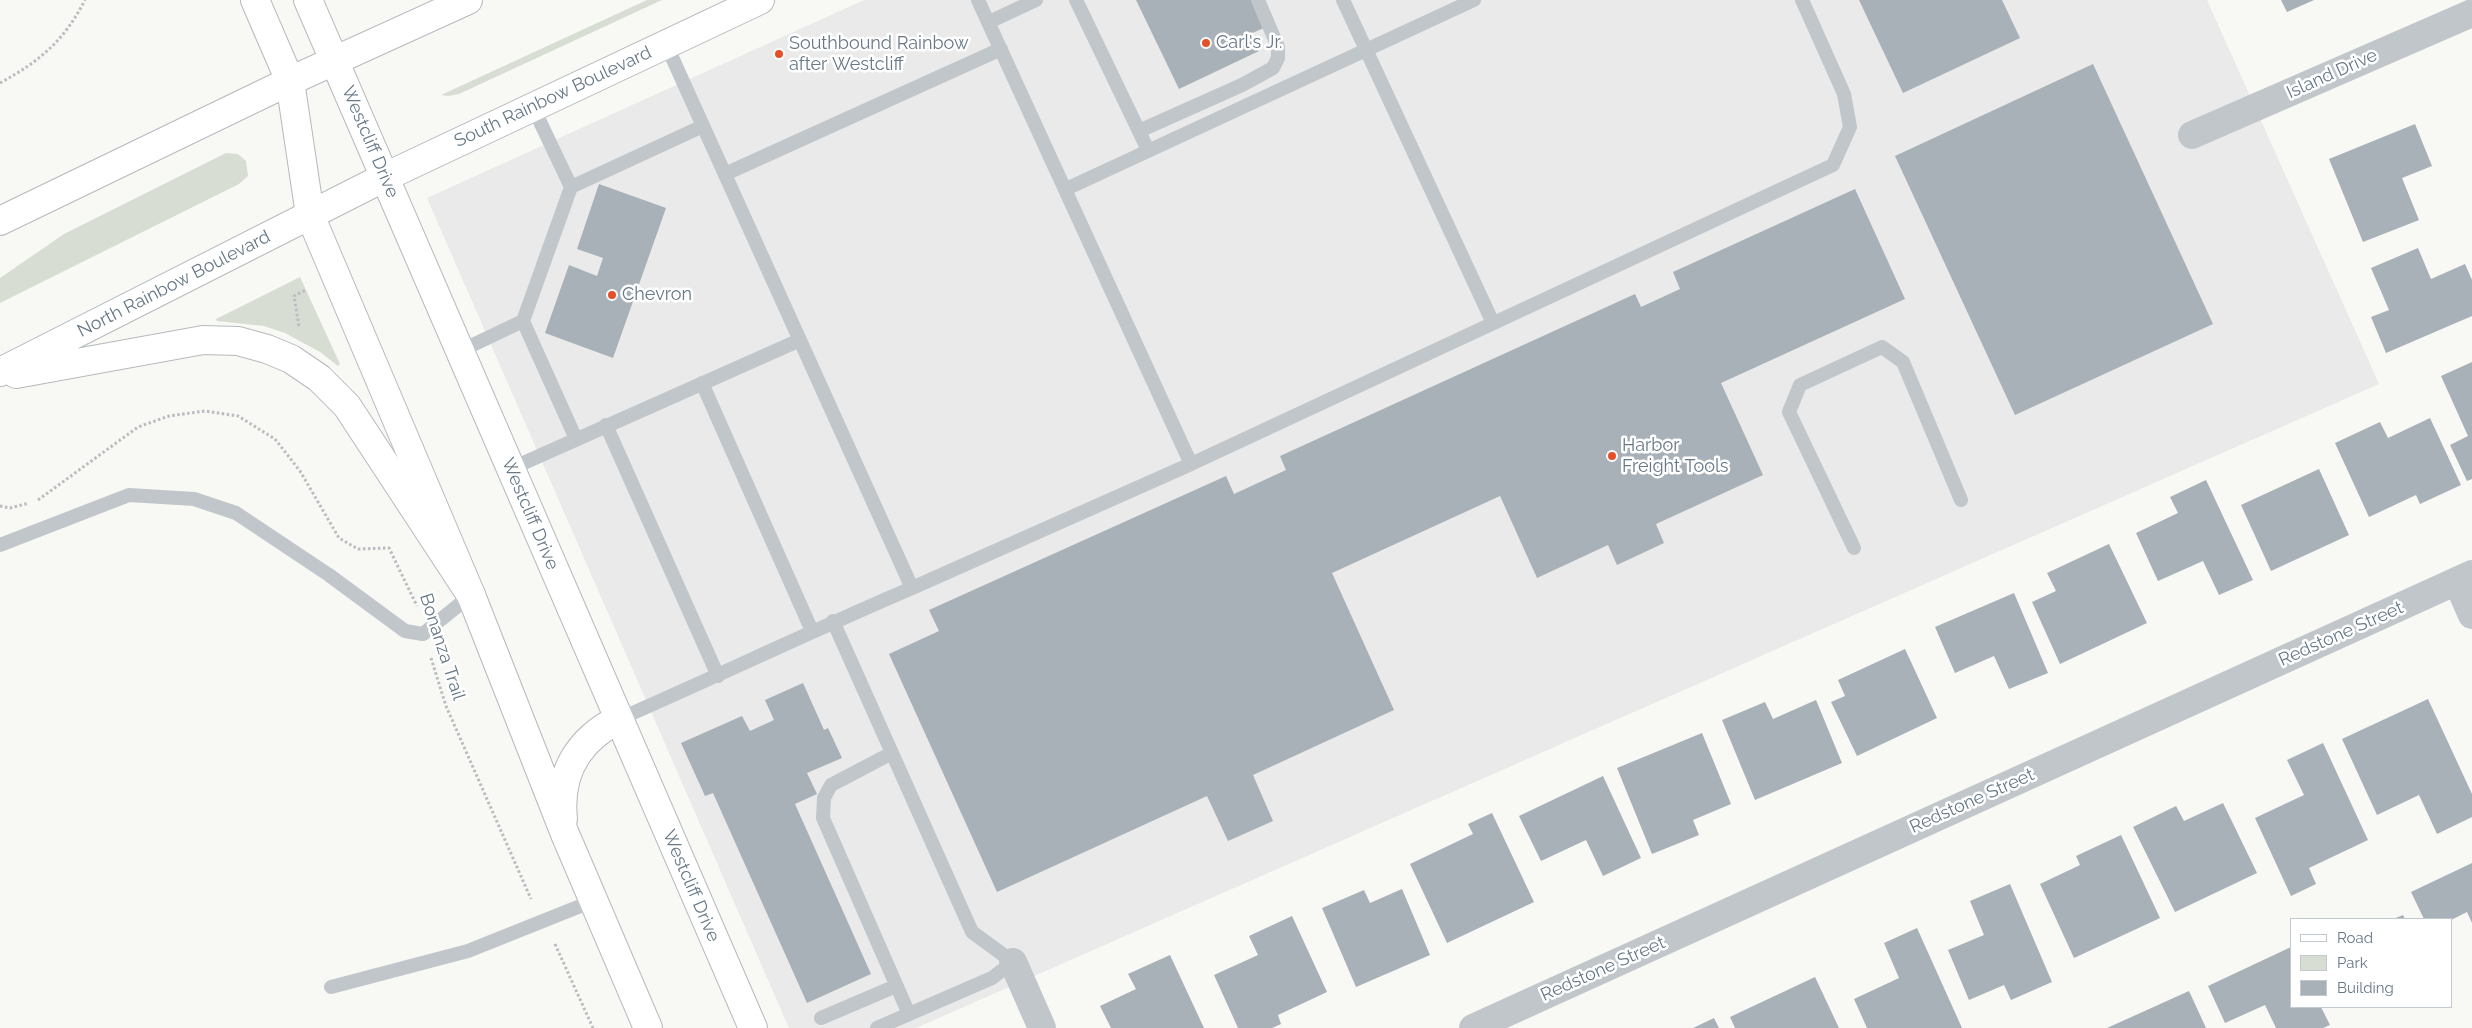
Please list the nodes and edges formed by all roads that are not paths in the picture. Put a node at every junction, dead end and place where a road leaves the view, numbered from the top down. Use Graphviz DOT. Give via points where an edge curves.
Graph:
graph roads {
  1 [pos="255,0"];
  2 [pos="308,0"];
  3 [pos="468,0"];
  4 [pos="760,0"];
  5 [pos="978,0"];
  6 [pos="1036,0"];
  7 [pos="1076,0"];
  8 [pos="1258,0"];
  9 [pos="1343,0"];
  10 [pos="1802,0"];
  11 [pos="1468,1"];
  12 [pos="2472,13"];
  13 [pos="989,22"];
  14 [pos="666,44"];
  15 [pos="1001,49"];
  16 [pos="1365,49"];
  17 [pos="312,70"];
  18 [pos="1242,86"];
  19 [pos="1249,103"];
  20 [pos="533,107"];
  21 [pos="703,126"];
  22 [pos="1139,131"];
  23 [pos="2192,135"];
  24 [pos="1148,150"];
  25 [pos="725,174"];
  26 [pos="385,177"];
  27 [pos="571,187"];
  28 [pos="1066,189"];
  29 [pos="348,196"];
  30 [pos="310,215"];
  31 [pos="0,221"];
  32 [pos="523,321"];
  33 [pos="1493,323"];
  34 [pos="800,340"];
  35 [pos="460,350"];
  36 [pos="0,372"];
  37 [pos="0,377"];
  38 [pos="702,383"];
  39 [pos="606,425"];
  40 [pos="576,439"];
  41 [pos="1191,464"];
  42 [pos="510,468"];
  43 [pos="1961,500"];
  44 [pos="0,544"];
  45 [pos="1854,548"];
  46 [pos="2464,578"];
  47 [pos="912,588"];
  48 [pos="471,595"];
  49 [pos="2472,615"];
  50 [pos="834,621"];
  51 [pos="812,631"];
  52 [pos="718,676"];
  53 [pos="619,719"];
  54 [pos="892,753"];
  55 [pos="565,834"];
  56 [pos="592,901"];
  57 [pos="1013,962"];
  58 [pos="896,986"];
  59 [pos="330,987"];
  60 [pos="909,1014"];
  61 [pos="821,1018"];
  62 [pos="648,1028"];
  63 [pos="753,1028"];
  64 [pos="877,1028"];
  65 [pos="1042,1028"];
  66 [pos="1472,1028"];
  1 -- 17 [label="main road, Westcliff Drive"];
  2 -- 17 [label="main road, Westcliff Drive"];
  3 -- 17 [label="main road"];
  4 -- 14 [label="main road, South Rainbow Boulevard"];
  5 -- 13 [label="lane"];
  6 -- 13 [label="lane"];
  7 -- 22 [label="lane"];
  8 -- 18 [label="lane" via="1278,47 1278,58 1266,74"];
  9 -- 16 [label="lane"];
  10 -- 33 [label="lane" via="1844,94 1850,127 1833,164"];
  11 -- 16 [label="lane"];
  12 -- 23 [label="street, Island Drive"];
  13 -- 15 [label="lane"];
  14 -- 20 [label="main road, South Rainbow Boulevard"];
  14 -- 21 [label="lane"];
  15 -- 25 [label="lane"];
  15 -- 28 [label="lane"];
  16 -- 19 [label="lane"];
  16 -- 33 [label="lane"];
  17 -- 26 [label="main road, Westcliff Drive"];
  17 -- 30 [label="main road, Westcliff Drive"];
  17 -- 31 [label="main road"];
  18 -- 19 [label="lane"];
  18 -- 22 [label="lane"];
  19 -- 24 [label="lane"];
  20 -- 26 [label="main road, South Rainbow Boulevard"];
  20 -- 27 [label="lane"];
  21 -- 25 [label="lane"];
  21 -- 27 [label="lane"];
  22 -- 24 [label="lane"];
  24 -- 28 [label="lane"];
  25 -- 34 [label="lane"];
  26 -- 29 [label="main road, South Rainbow Boulevard"];
  26 -- 35 [label="main road, Westcliff Drive"];
  27 -- 32 [label="lane"];
  28 -- 41 [label="lane"];
  29 -- 30 [label="main road, North Rainbow Boulevard"];
  30 -- 36 [label="main road, North Rainbow Boulevard"];
  30 -- 48 [label="main road, Westcliff Drive"];
  32 -- 35 [label="lane"];
  32 -- 40 [label="lane"];
  33 -- 41 [label="lane"];
  34 -- 38 [label="lane"];
  34 -- 47 [label="lane"];
  35 -- 42 [label="main road, Westcliff Drive"];
  37 -- 48 [label="main road" via="202,340 238,342 280,354 306,367 347,406"];
  38 -- 39 [label="lane"];
  38 -- 51 [label="lane"];
  39 -- 40 [label="lane"];
  39 -- 52 [label="lane"];
  40 -- 42 [label="lane"];
  41 -- 47 [label="lane"];
  42 -- 53 [label="main road, Westcliff Drive"];
  43 -- 45 [label="lane" via="1903,362 1882,347 1800,385 1789,412"];
  44 -- 48 [label="lane" via="129,495 194,499 236,513 406,631 424,634"];
  46 -- 49 [label="street"];
  46 -- 66 [label="street, Redstone Street"];
  47 -- 50 [label="lane"];
  48 -- 55 [label="main road, Westcliff Drive"];
  50 -- 51 [label="lane"];
  50 -- 54 [label="lane"];
  51 -- 52 [label="lane"];
  52 -- 53 [label="lane"];
  53 -- 55 [label="main road" via="593,734 575,755 563,797"];
  53 -- 63 [label="main road, Westcliff Drive"];
  54 -- 57 [label="lane" via="972,932"];
  54 -- 58 [label="lane" via="831,785 824,798 823,818"];
  55 -- 56 [label="main road, Westcliff Drive"];
  56 -- 59 [label="lane" via="468,951"];
  56 -- 62 [label="main road, Westcliff Drive"];
  57 -- 60 [label="lane" via="992,978"];
  57 -- 65 [label="street"];
  58 -- 60 [label="lane"];
  58 -- 61 [label="lane"];
  60 -- 64 [label="lane"];
}
